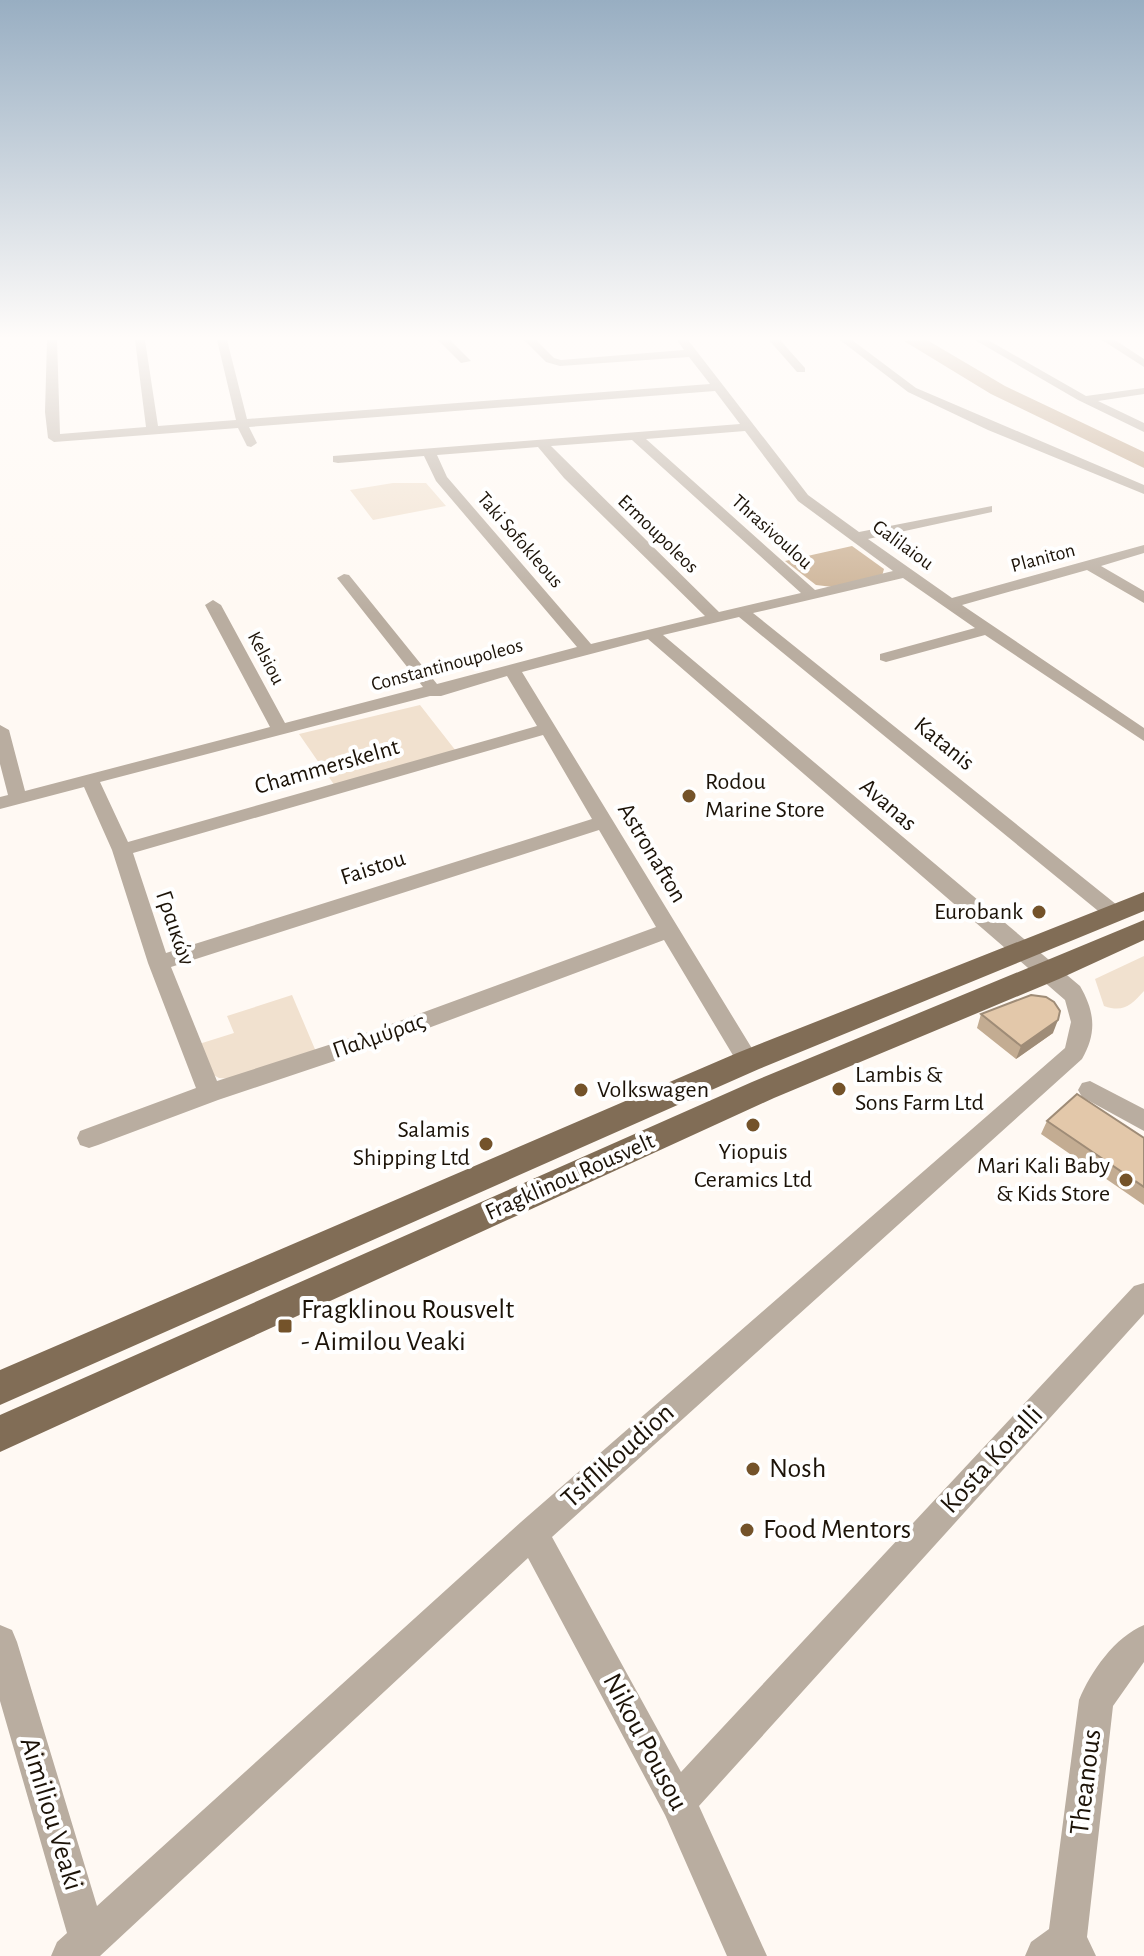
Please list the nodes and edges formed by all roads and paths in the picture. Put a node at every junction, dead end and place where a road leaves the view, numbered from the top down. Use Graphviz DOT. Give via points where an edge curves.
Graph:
graph roads {
  1 [pos="53,431"];
  2 [pos="164,431"];
  3 [pos="245,431"];
  4 [pos="687,431"];
  5 [pos="752,431"];
  6 [pos="1002,431"];
  7 [pos="153,432"];
  8 [pos="634,435"];
  9 [pos="251,443"];
  10 [pos="541,443"];
  11 [pos="429,452"];
  12 [pos="338,459"];
  13 [pos="1144,490"];
  14 [pos="987,509"];
  15 [pos="856,537"];
  16 [pos="1144,549"];
  17 [pos="1090,565"];
  18 [pos="905,573"];
  19 [pos="344,578"];
  20 [pos="812,595"];
  21 [pos="1144,598"];
  22 [pos="951,603"];
  23 [pos="213,605"];
  24 [pos="742,612"];
  25 [pos="715,617"];
  26 [pos="988,629"];
  27 [pos="651,633"];
  28 [pos="588,650"];
  29 [pos="886,657"];
  30 [pos="513,671"];
  31 [pos="435,692"];
  32 [pos="546,729"];
  33 [pos="0,730"];
  34 [pos="281,732"];
  35 [pos="1144,736"];
  36 [pos="90,780"];
  37 [pos="9,801"];
  38 [pos="603,822"];
  39 [pos="122,850"];
  40 [pos="1144,901"];
  41 [pos="1115,914"];
  42 [pos="1144,929"];
  43 [pos="669,930"];
  44 [pos="1020,950"];
  45 [pos="159,963"];
  46 [pos="1049,972"];
  47 [pos="748,1061"];
  48 [pos="1090,1090"];
  49 [pos="210,1093"];
  50 [pos="1144,1121"];
  51 [pos="89,1138"];
  52 [pos="1144,1295"];
  53 [pos="0,1388"];
  54 [pos="0,1434"];
  55 [pos="532,1533"];
  56 [pos="0,1642"];
  57 [pos="1144,1642"];
  58 [pos="678,1802"];
  59 [pos="80,1948"];
  60 [pos="1063,1951"];
  61 [pos="747,1956"];
  1 -- 7 [label="street" via="54,438"];
  2 -- 7 [label="street"];
  3 -- 9 [label="street"];
  4 -- 8 [label="street"];
  5 -- 15 [label="street, Galilaiou" via="803,498"];
  6 -- 13 [label="street"];
  8 -- 10 [label="street"];
  8 -- 20 [label="street, Thrasivoulou"];
  10 -- 11 [label="street"];
  10 -- 25 [label="street, Ermoupoleos"];
  11 -- 12 [label="street"];
  11 -- 28 [label="street, Taki Sofokleous" via="441,478"];
  14 -- 15 [label="street"];
  15 -- 18 [label="street, Galilaiou"];
  16 -- 17 [label="street, Planiton"];
  17 -- 21 [label="street"];
  17 -- 22 [label="street, Planiton"];
  18 -- 20 [label="street, Constantinoupoleos"];
  18 -- 22 [label="street, Galilaiou"];
  19 -- 31 [label="street"];
  20 -- 24 [label="street, Constantinoupoleos"];
  22 -- 26 [label="street, Galilaiou"];
  23 -- 34 [label="street, Kelsiou"];
  24 -- 25 [label="street, Constantinoupoleos"];
  24 -- 41 [label="street, Katanis"];
  25 -- 27 [label="street, Constantinoupoleos"];
  26 -- 29 [label="street"];
  26 -- 35 [label="street, Galilaiou"];
  27 -- 28 [label="street, Constantinoupoleos"];
  27 -- 44 [label="street, Avanas"];
  28 -- 30 [label="street, Constantinoupoleos"];
  30 -- 31 [label="street, Constantinoupoleos"];
  30 -- 32 [label="street, Astronafton"];
  31 -- 34 [label="street, Constantinoupoleos"];
  32 -- 38 [label="street, Astronafton"];
  32 -- 39 [label="street, Chammerskelnt"];
  33 -- 37 [label="street"];
  34 -- 36 [label="street, Constantinoupoleos"];
  36 -- 37 [label="street, Constantinoupoleos"];
  36 -- 39 [label="street, Γραικών"];
  38 -- 43 [label="street, Astronafton"];
  38 -- 45 [label="street, Faistou"];
  39 -- 45 [label="street, Γραικών"];
  40 -- 41 [label="main road, Fragklinou Rousvelt"];
  41 -- 44 [label="main road, Fragklinou Rousvelt"];
  42 -- 46 [label="main road, Fragklinou Rousvelt"];
  43 -- 47 [label="street, Astronafton"];
  43 -- 49 [label="street, Παλμύρας" via="383,1036"];
  44 -- 46 [label="street, Tsiflikoudion"];
  44 -- 47 [label="main road, Fragklinou Rousvelt"];
  45 -- 49 [label="street, Γραικών"];
  46 -- 54 [label="main road, Fragklinou Rousvelt" via="763,1090"];
  46 -- 55 [label="street, Tsiflikoudion" via="1072,992 1084,1013 1083,1034 1074,1053"];
  47 -- 53 [label="main road, Fragklinou Rousvelt"];
  48 -- 50 [label="street"];
  49 -- 51 [label="street, Παλμύρας"];
  52 -- 58 [label="street, Kosta Koralli"];
  55 -- 58 [label="street, Nikou Pousou"];
  55 -- 59 [label="street, Tsiflikoudion"];
  56 -- 59 [label="street, Aimiliou Veaki"];
  57 -- 60 [label="street, Theanous" via="1133,1649 1096,1700"];
  58 -- 61 [label="street, Nikou Pousou"];
}
